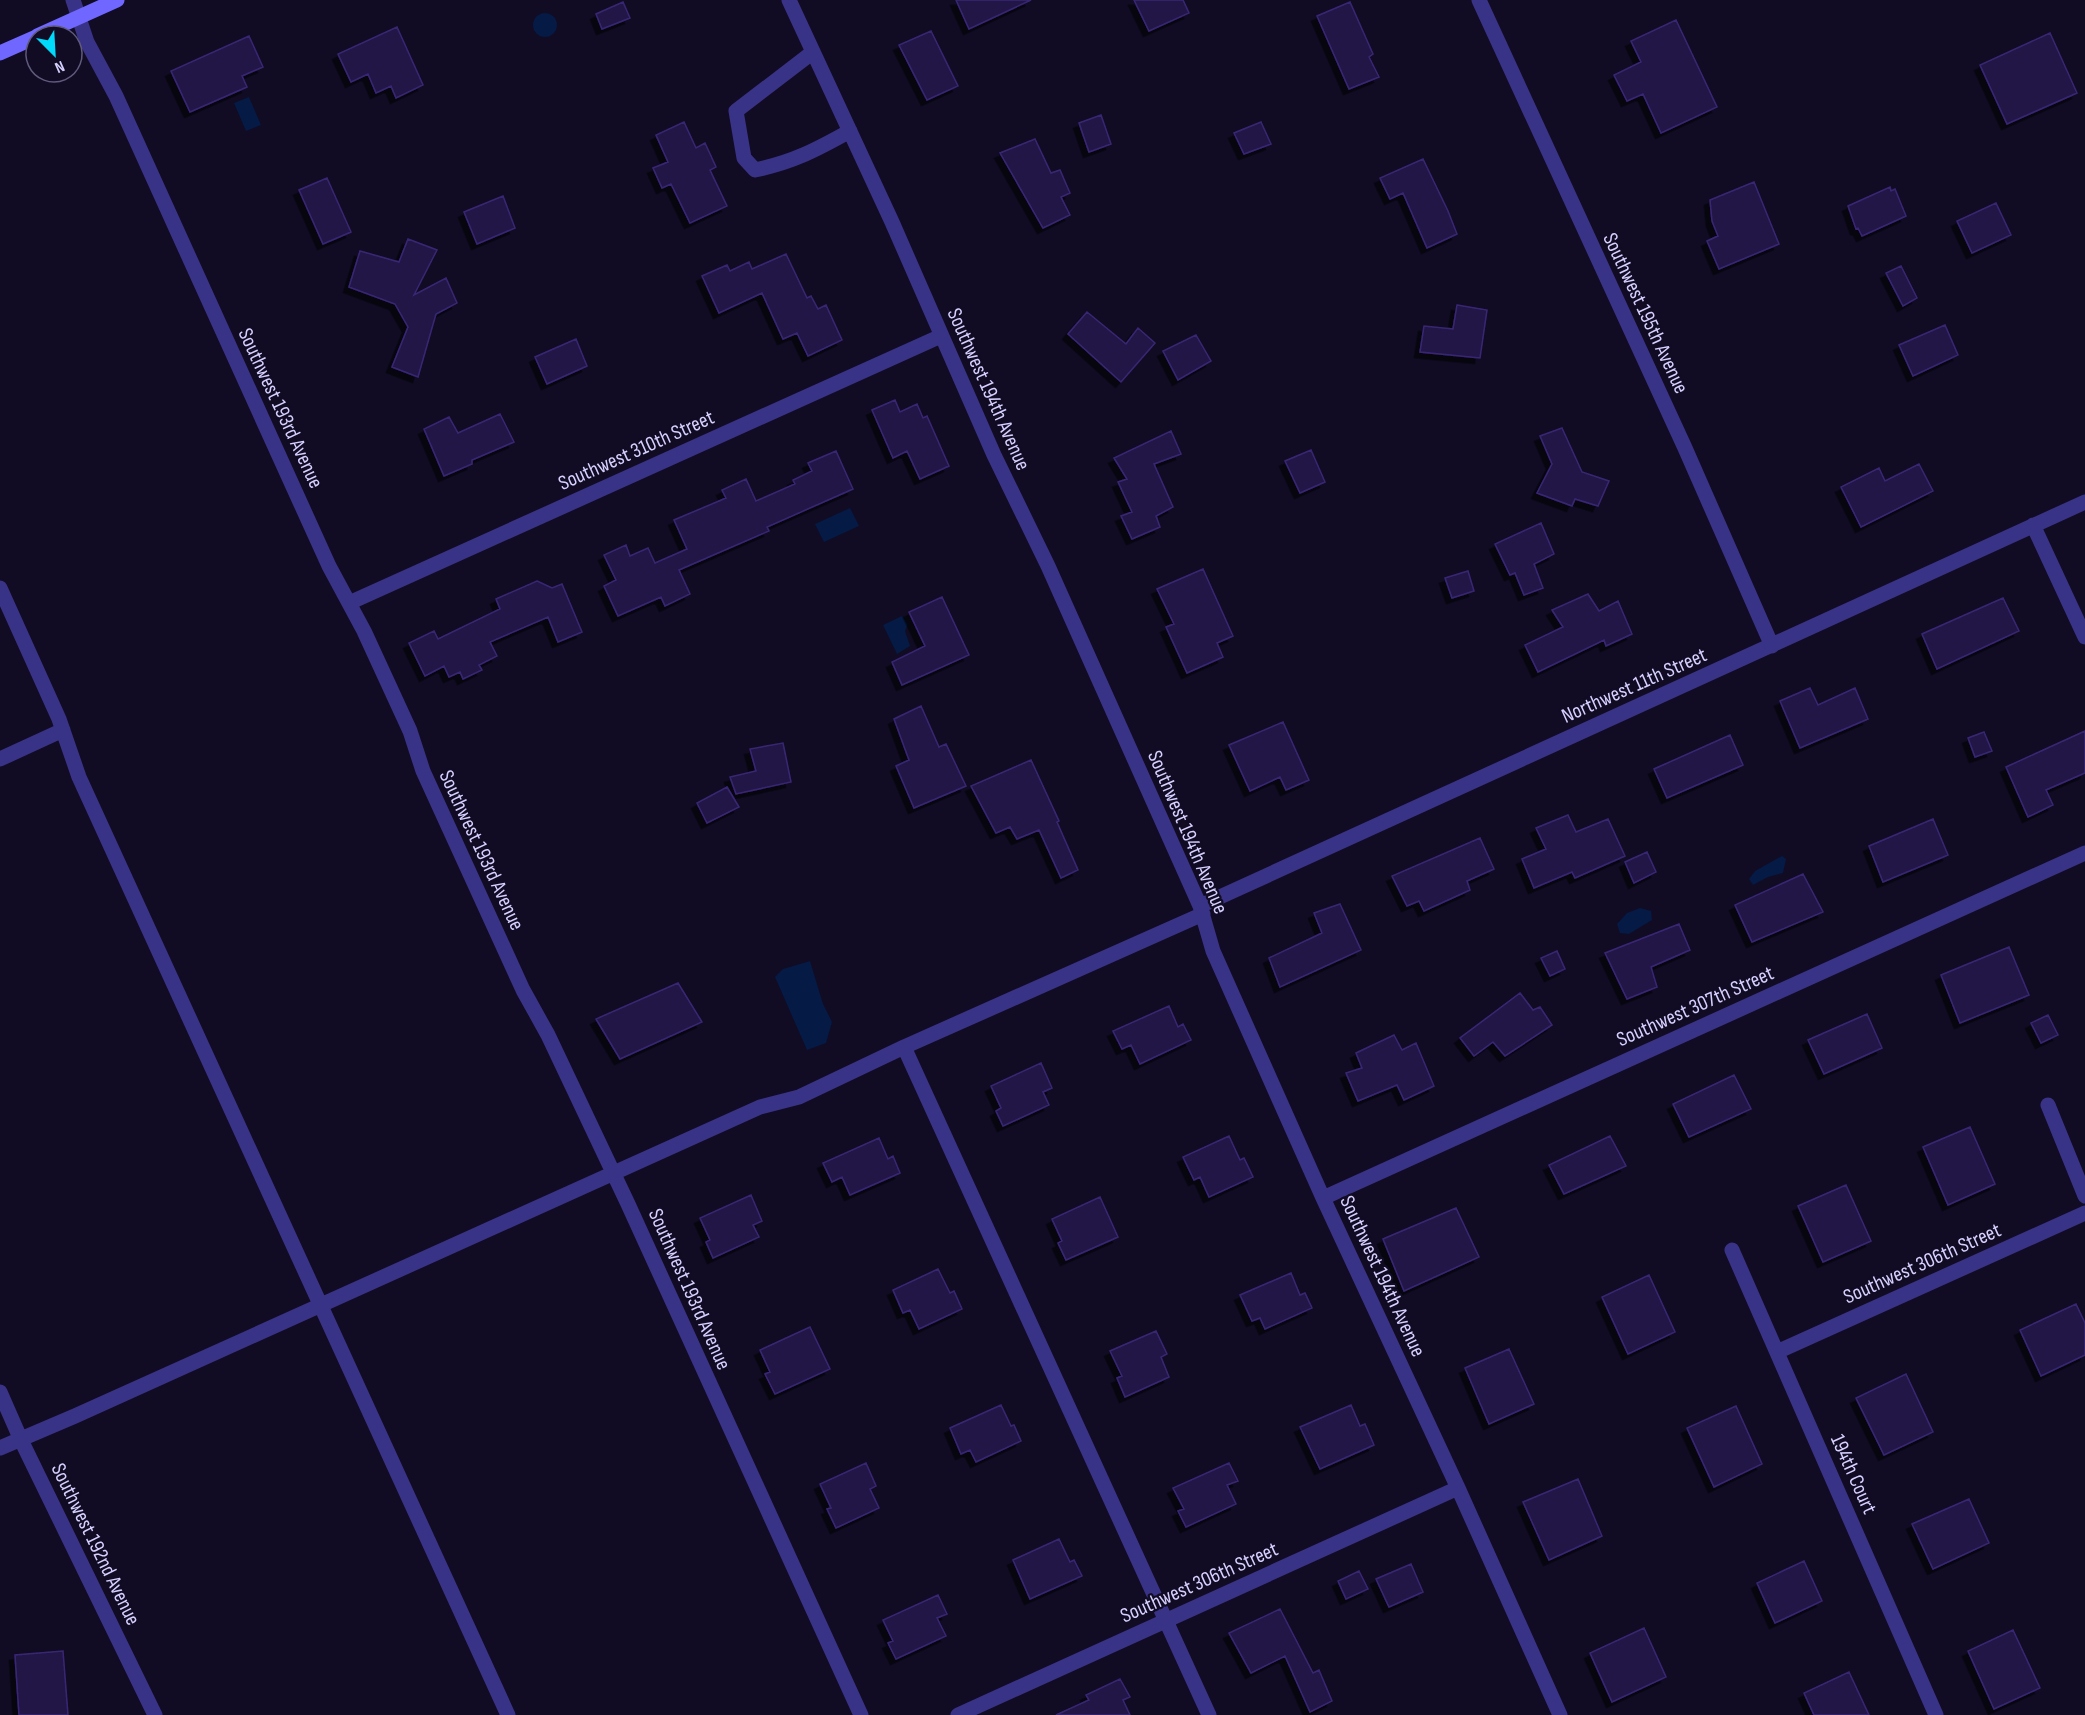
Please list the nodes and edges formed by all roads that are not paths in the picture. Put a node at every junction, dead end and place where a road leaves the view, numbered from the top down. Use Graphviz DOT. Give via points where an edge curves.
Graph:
graph roads {
  1 [pos="73,0"];
  2 [pos="117,0"];
  3 [pos="789,0"];
  4 [pos="1479,0"];
  5 [pos="79,17"];
  6 [pos="64,24"];
  7 [pos="24,42"];
  8 [pos="813,52"];
  9 [pos="0,53"];
  10 [pos="850,131"];
  11 [pos="941,336"];
  12 [pos="2085,502"];
  13 [pos="2033,525"];
  14 [pos="0,588"];
  15 [pos="349,603"];
  16 [pos="2085,637"];
  17 [pos="1772,646"];
  18 [pos="63,730"];
  19 [pos="0,759"];
  20 [pos="2085,853"];
  21 [pos="1202,910"];
  22 [pos="904,1047"];
  23 [pos="2048,1105"];
  24 [pos="613,1173"];
  25 [pos="2085,1196"];
  26 [pos="1323,1198"];
  27 [pos="2085,1213"];
  28 [pos="1732,1250"];
  29 [pos="321,1304"];
  30 [pos="1777,1352"];
  31 [pos="0,1392"];
  32 [pos="21,1440"];
  33 [pos="0,1448"];
  34 [pos="1458,1488"];
  35 [pos="1165,1620"];
  36 [pos="155,1715"];
  37 [pos="508,1715"];
  38 [pos="861,1715"];
  39 [pos="958,1715"];
  40 [pos="1209,1715"];
  41 [pos="1560,1715"];
  42 [pos="1936,1715"];
  1 -- 5 [label="street, Southwest 193rd Avenue"];
  2 -- 5 [label="street"];
  3 -- 8 [label="street, Southwest 194th Avenue"];
  4 -- 17 [label="street, Southwest 195th Avenue"];
  5 -- 6 [label="street"];
  5 -- 15 [label="street, Southwest 193rd Avenue" via="87,42 116,96"];
  7 -- 9 [label="street"];
  8 -- 10 [label="street, Southwest 194th Avenue"];
  8 -- 10 [label="street" via="736,111 744,158 755,170 783,164"];
  10 -- 11 [label="street, Southwest 194th Avenue"];
  11 -- 15 [label="street, Southwest 310th Street"];
  11 -- 21 [label="street, Southwest 194th Avenue"];
  12 -- 13 [label="street, Northwest 11th Street"];
  13 -- 16 [label="street"];
  13 -- 17 [label="street, Northwest 11th Street"];
  14 -- 18 [label="street"];
  15 -- 24 [label="street, Southwest 193rd Avenue" via="406,721 423,771 524,990"];
  17 -- 21 [label="street, Northwest 11th Street"];
  18 -- 19 [label="street"];
  18 -- 29 [label="street" via="80,777"];
  20 -- 26 [label="street, Southwest 307th Street"];
  21 -- 22 [label="street, Northwest 11th Street"];
  21 -- 26 [label="street, Southwest 194th Avenue" via="1213,951"];
  22 -- 24 [label="street, Northwest 11th Street" via="799,1097 760,1107"];
  22 -- 35 [label="street"];
  23 -- 25 [label="street"];
  24 -- 29 [label="street, Northwest 11th Street"];
  24 -- 38 [label="street, Southwest 193rd Avenue"];
  26 -- 34 [label="street, Southwest 194th Avenue"];
  27 -- 30 [label="street, Southwest 306th Street"];
  28 -- 30 [label="street, 194th Court"];
  29 -- 32 [label="street, Northwest 11th Street"];
  29 -- 37 [label="street"];
  30 -- 42 [label="street, 194th Court"];
  31 -- 32 [label="street, Southwest 192nd Avenue"];
  32 -- 33 [label="street"];
  32 -- 36 [label="street, Southwest 192nd Avenue"];
  34 -- 35 [label="street, Southwest 306th Street"];
  34 -- 41 [label="street, Southwest 194th Avenue"];
  35 -- 39 [label="street, Southwest 306th Street"];
  35 -- 40 [label="street"];
}
